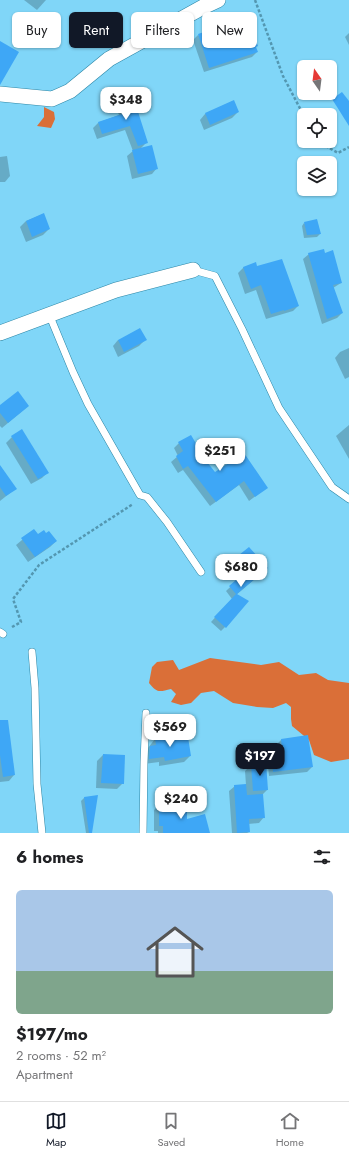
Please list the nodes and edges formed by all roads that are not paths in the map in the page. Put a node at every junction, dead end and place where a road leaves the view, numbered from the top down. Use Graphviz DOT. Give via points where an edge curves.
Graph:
graph roads {
  1 [pos="218,0"];
  2 [pos="0,94"];
  3 [pos="193,270"];
  4 [pos="49,314"];
  5 [pos="0,333"];
  6 [pos="349,499"];
  7 [pos="201,572"];
  8 [pos="32,652"];
  9 [pos="146,713"];
  10 [pos="42,833"];
  11 [pos="143,833"];
  1 -- 2 [label="street" via="109,59 70,90 52,99"];
  3 -- 4 [label="street" via="116,290"];
  3 -- 6 [label="lane" via="215,276 279,408 332,487"];
  4 -- 5 [label="street"];
  4 -- 7 [label="lane" via="88,404 140,495 147,497"];
  8 -- 10 [label="lane" via="37,784"];
  9 -- 11 [label="lane"];
}
